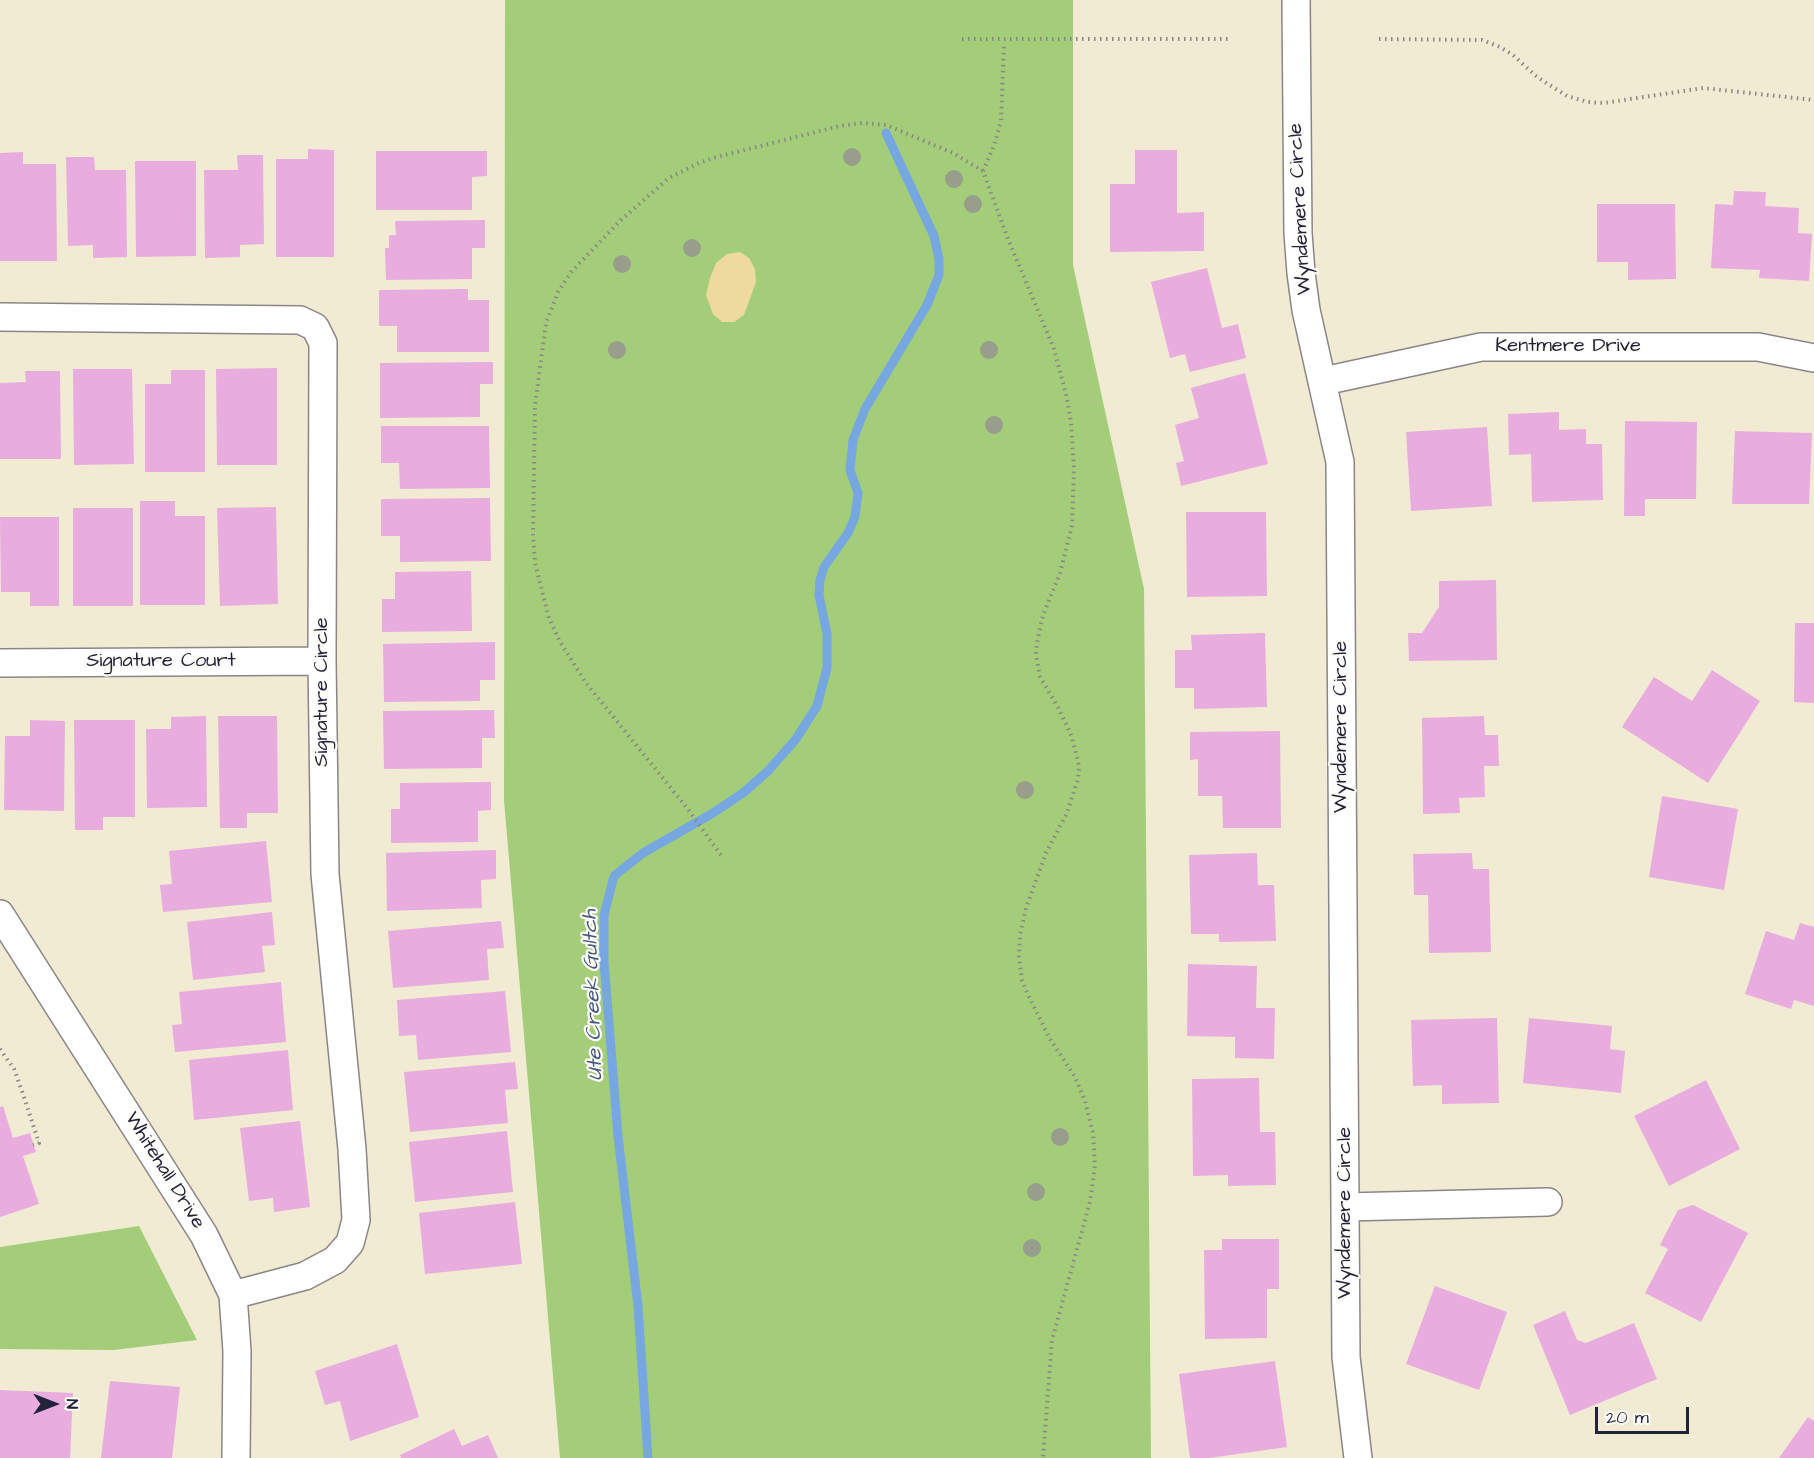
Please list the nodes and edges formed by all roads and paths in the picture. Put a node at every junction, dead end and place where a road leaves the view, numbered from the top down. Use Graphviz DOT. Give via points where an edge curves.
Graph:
graph roads {
  1 [pos="1296,0"];
  2 [pos="962,39"];
  3 [pos="1228,39"];
  4 [pos="1379,39"];
  5 [pos="1004,45"];
  6 [pos="1814,100"];
  7 [pos="982,171"];
  8 [pos="0,317"];
  9 [pos="1814,358"];
  10 [pos="1324,381"];
  11 [pos="322,661"];
  12 [pos="0,663"];
  13 [pos="721,855"];
  14 [pos="0,914"];
  15 [pos="0,1049"];
  16 [pos="33,1145"];
  17 [pos="1548,1202"];
  18 [pos="1346,1206"];
  19 [pos="233,1295"];
  20 [pos="236,1458"];
  21 [pos="1042,1458"];
  22 [pos="1358,1458"];
  1 -- 10 [label="street, Wyndemere Circle" via="1298,233 1306,310"];
  2 -- 3 [label="path"];
  4 -- 6 [label="path" via="1492,43 1567,96 1588,102 1703,88"];
  5 -- 7 [label="path" via="1001,121"];
  7 -- 13 [label="path" via="953,153 904,132 862,123 713,158 657,187 586,256 558,292 544,335 535,405 533,534 541,591 560,642 586,683"];
  7 -- 21 [label="path" via="1060,365 1073,454 1070,535 1042,621 1036,655 1040,677 1072,736 1078,779 1072,802 1049,847 1026,908 1019,957 1028,995 1085,1101 1093,1133 1095,1166 1090,1203 1052,1340"];
  8 -- 11 [label="street, Signature Circle" via="300,320 315,327 323,343"];
  9 -- 10 [label="street, Kentmere Drive" via="1758,347 1481,347"];
  10 -- 18 [label="street, Wyndemere Circle" via="1340,462"];
  11 -- 12 [label="street, Signature Court"];
  11 -- 19 [label="street, Signature Circle" via="325,874 356,1220 350,1242 335,1260 305,1276"];
  14 -- 19 [label="street, Whitehall Drive" via="204,1235"];
  15 -- 16 [label="path" via="14,1069 23,1095 39,1143"];
  17 -- 18 [label="street"];
  18 -- 22 [label="street, Wyndemere Circle" via="1346,1357"];
  19 -- 20 [label="street, Whitehall Drive"];
}
